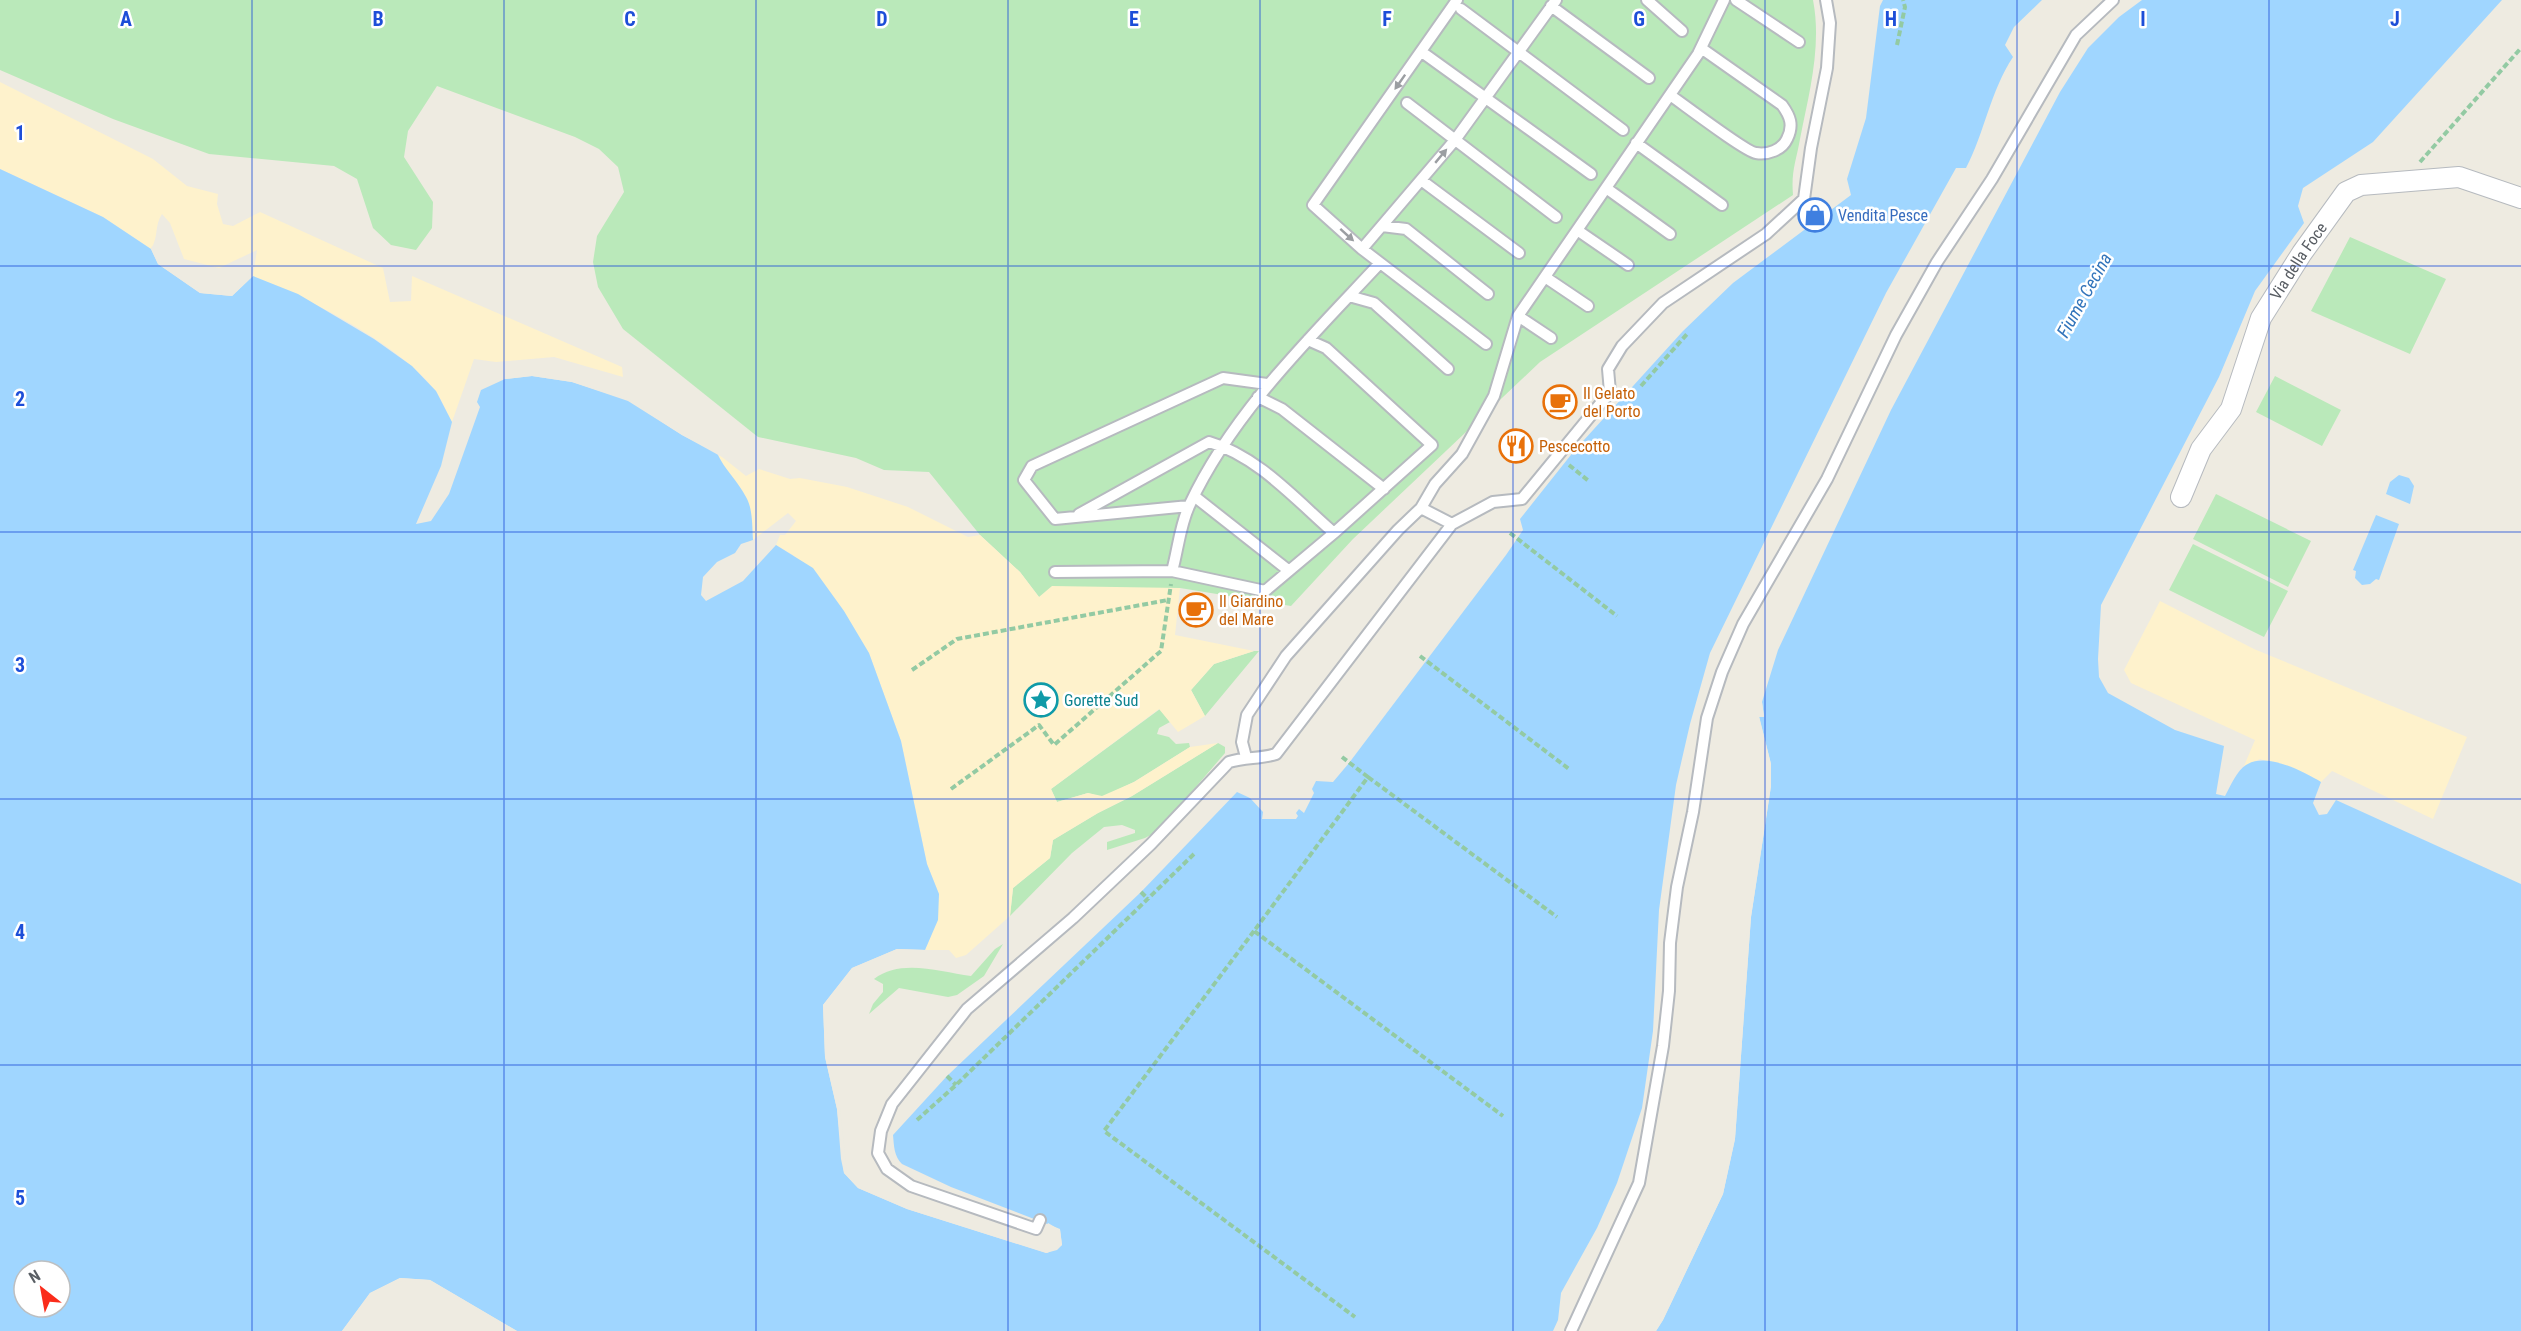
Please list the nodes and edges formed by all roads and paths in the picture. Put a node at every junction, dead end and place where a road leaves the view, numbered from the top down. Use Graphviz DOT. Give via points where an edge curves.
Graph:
graph roads {
  1 [pos="1647,0"];
  2 [pos="1724,0"];
  3 [pos="1736,0"];
  4 [pos="1826,0"];
  5 [pos="1903,0"];
  6 [pos="2113,0"];
  7 [pos="1554,3"];
  8 [pos="1459,4"];
  9 [pos="1682,31"];
  10 [pos="1799,42"];
  11 [pos="1897,45"];
  12 [pos="1701,48"];
  13 [pos="2521,48"];
  14 [pos="1518,52"];
  15 [pos="1426,55"];
  16 [pos="1649,78"];
  17 [pos="1670,95"];
  18 [pos="1486,97"];
  19 [pos="1407,103"];
  20 [pos="1623,130"];
  21 [pos="1455,140"];
  22 [pos="1636,143"];
  23 [pos="1591,174"];
  24 [pos="1421,180"];
  25 [pos="2402,182"];
  26 [pos="1606,188"];
  27 [pos="2521,198"];
  28 [pos="1722,205"];
  29 [pos="1556,217"];
  30 [pos="1382,226"];
  31 [pos="1577,230"];
  32 [pos="1670,234"];
  33 [pos="1362,249"];
  34 [pos="1519,253"];
  35 [pos="1380,263"];
  36 [pos="1628,265"];
  37 [pos="1545,276"];
  38 [pos="1488,294"];
  39 [pos="1350,296"];
  40 [pos="1588,306"];
  41 [pos="1518,316"];
  42 [pos="1687,334"];
  43 [pos="1551,338"];
  44 [pos="1308,340"];
  45 [pos="1486,344"];
  46 [pos="1448,369"];
  47 [pos="1641,383"];
  48 [pos="1267,384"];
  49 [pos="1258,397"];
  50 [pos="1224,446"];
  51 [pos="1569,465"];
  52 [pos="1590,482"];
  53 [pos="1384,489"];
  54 [pos="2181,497"];
  55 [pos="1191,501"];
  56 [pos="1421,508"];
  57 [pos="1074,518"];
  58 [pos="1452,524"];
  59 [pos="1334,533"];
  60 [pos="1510,533"];
  61 [pos="1288,570"];
  62 [pos="1172,571"];
  63 [pos="1055,572"];
  64 [pos="1168,600"];
  65 [pos="1617,616"];
  66 [pos="1420,656"];
  67 [pos="912,670"];
  68 [pos="1246,757"];
  69 [pos="1342,757"];
  70 [pos="1569,769"];
  71 [pos="1368,777"];
  72 [pos="951,789"];
  73 [pos="1196,853"];
  74 [pos="1141,892"];
  75 [pos="1148,899"];
  76 [pos="1557,917"];
  77 [pos="1254,931"];
  78 [pos="947,1076"];
  79 [pos="956,1085"];
  80 [pos="1503,1116"];
  81 [pos="917,1120"];
  82 [pos="1040,1220"];
  83 [pos="1355,1317"];
  84 [pos="1571,1331"];
  1 -- 9 [label="lane"];
  2 -- 12 [label="lane"];
  3 -- 10 [label="lane"];
  4 -- 58 [label="lane" via="1830,23 1827,68 1804,199 1766,234 1663,303 1622,346 1608,369 1610,392 1522,499 1493,502"];
  5 -- 11 [label="path"];
  6 -- 84 [label="lane" via="2076,35 1992,179 1936,262 1827,479 1743,624 1722,672 1707,718 1677,887 1663,1046 1640,1183"];
  7 -- 14 [label="lane"];
  7 -- 16 [label="lane"];
  8 -- 14 [label="lane"];
  8 -- 33 [label="lane, one-way" via="1313,205"];
  12 -- 17 [label="lane"];
  12 -- 17 [label="lane" via="1782,105 1790,116 1791,132 1784,145 1774,152 1754,153"];
  13 -- 25 [label="path"];
  14 -- 18 [label="lane"];
  14 -- 20 [label="lane"];
  15 -- 18 [label="lane"];
  17 -- 22 [label="lane"];
  18 -- 21 [label="lane"];
  18 -- 23 [label="lane"];
  19 -- 21 [label="lane"];
  24 -- 21 [label="lane, one-way"];
  21 -- 29 [label="lane"];
  22 -- 26 [label="lane"];
  22 -- 28 [label="lane"];
  24 -- 30 [label="lane"];
  24 -- 34 [label="lane"];
  25 -- 27 [label="street, Via della Foce" via="2459,177"];
  25 -- 54 [label="street, Via della Foce" via="2361,185 2339,198 2261,318 2231,409 2202,448"];
  26 -- 31 [label="lane"];
  26 -- 32 [label="lane"];
  30 -- 33 [label="lane"];
  30 -- 38 [label="lane" via="1406,229"];
  31 -- 36 [label="lane"];
  31 -- 37 [label="lane"];
  33 -- 35 [label="lane"];
  35 -- 39 [label="lane"];
  35 -- 45 [label="lane"];
  37 -- 40 [label="lane"];
  37 -- 41 [label="lane"];
  39 -- 44 [label="lane"];
  39 -- 46 [label="lane" via="1374,303"];
  41 -- 43 [label="lane"];
  41 -- 56 [label="lane" via="1494,396 1462,454 1435,484"];
  42 -- 47 [label="path"];
  44 -- 48 [label="lane"];
  44 -- 53 [label="lane" via="1326,348 1432,445"];
  48 -- 49 [label="lane"];
  48 -- 57 [label="lane" via="1223,378 1032,466 1024,480 1055,519"];
  49 -- 50 [label="lane"];
  49 -- 53 [label="lane" via="1282,409"];
  50 -- 55 [label="lane"];
  50 -- 57 [label="lane" via="1209,442"];
  50 -- 59 [label="lane" via="1257,467"];
  51 -- 52 [label="path"];
  53 -- 59 [label="lane"];
  55 -- 57 [label="lane"];
  55 -- 61 [label="lane"];
  55 -- 62 [label="lane"];
  56 -- 58 [label="lane"];
  56 -- 68 [label="lane" via="1286,656 1247,715 1242,742"];
  58 -- 68 [label="lane" via="1276,754 1261,759"];
  59 -- 61 [label="lane"];
  60 -- 65 [label="path"];
  61 -- 62 [label="lane" via="1265,591"];
  62 -- 63 [label="lane"];
  62 -- 64 [label="path"];
  64 -- 67 [label="path" via="957,639"];
  64 -- 72 [label="path" via="1161,651 1054,745 1039,725"];
  66 -- 70 [label="path"];
  68 -- 82 [label="lane" via="1229,762 1074,918 967,1009 892,1104 880,1131 878,1153 887,1169 911,1186 1036,1229"];
  69 -- 71 [label="path"];
  71 -- 76 [label="path"];
  71 -- 77 [label="path"];
  73 -- 75 [label="path"];
  74 -- 75 [label="path"];
  75 -- 79 [label="path"];
  77 -- 80 [label="path"];
  77 -- 83 [label="path" via="1104,1131"];
  78 -- 79 [label="path"];
  79 -- 81 [label="path"];
}
